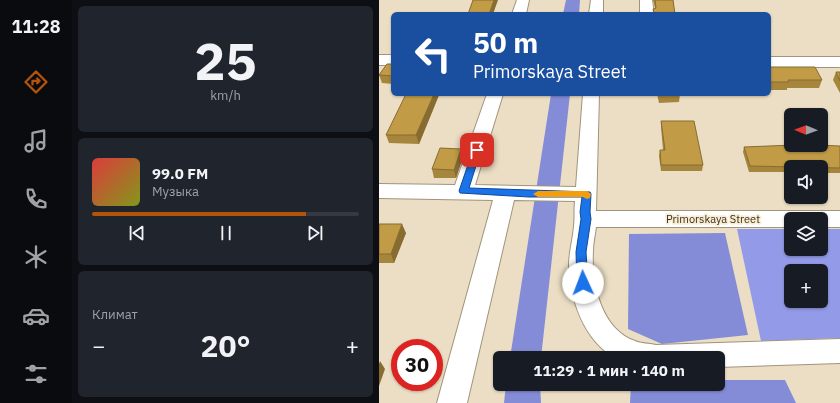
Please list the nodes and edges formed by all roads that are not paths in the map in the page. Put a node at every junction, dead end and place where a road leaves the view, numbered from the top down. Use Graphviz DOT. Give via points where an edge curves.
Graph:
graph roads {
  1 [pos="523,0"];
  2 [pos="597,0"];
  3 [pos="646,0"];
  4 [pos="520,12"];
  5 [pos="596,12"];
  6 [pos="647,12"];
  7 [pos="379,60"];
  8 [pos="391,60"];
  9 [pos="771,62"];
  10 [pos="840,62"];
  11 [pos="494,96"];
  12 [pos="591,96"];
  13 [pos="379,191"];
  14 [pos="463,191"];
  15 [pos="517,193"];
  16 [pos="587,194"];
  17 [pos="586,219"];
  18 [pos="840,219"];
  19 [pos="840,351"];
  20 [pos="452,403"];
  1 -- 4 [label="street"];
  2 -- 5 [label="street"];
  3 -- 6 [label="street"];
  7 -- 8 [label="street"];
  9 -- 10 [label="street"];
  11 -- 14 [label="street"];
  12 -- 16 [label="street"];
  13 -- 14 [label="street"];
  14 -- 15 [label="street"];
  15 -- 16 [label="street"];
  15 -- 20 [label="street"];
  16 -- 17 [label="street"];
  17 -- 18 [label="street, Primorskaya Street"];
  17 -- 19 [label="street" via="581,252 583,283 590,311 607,339 629,352 656,357"];
}
